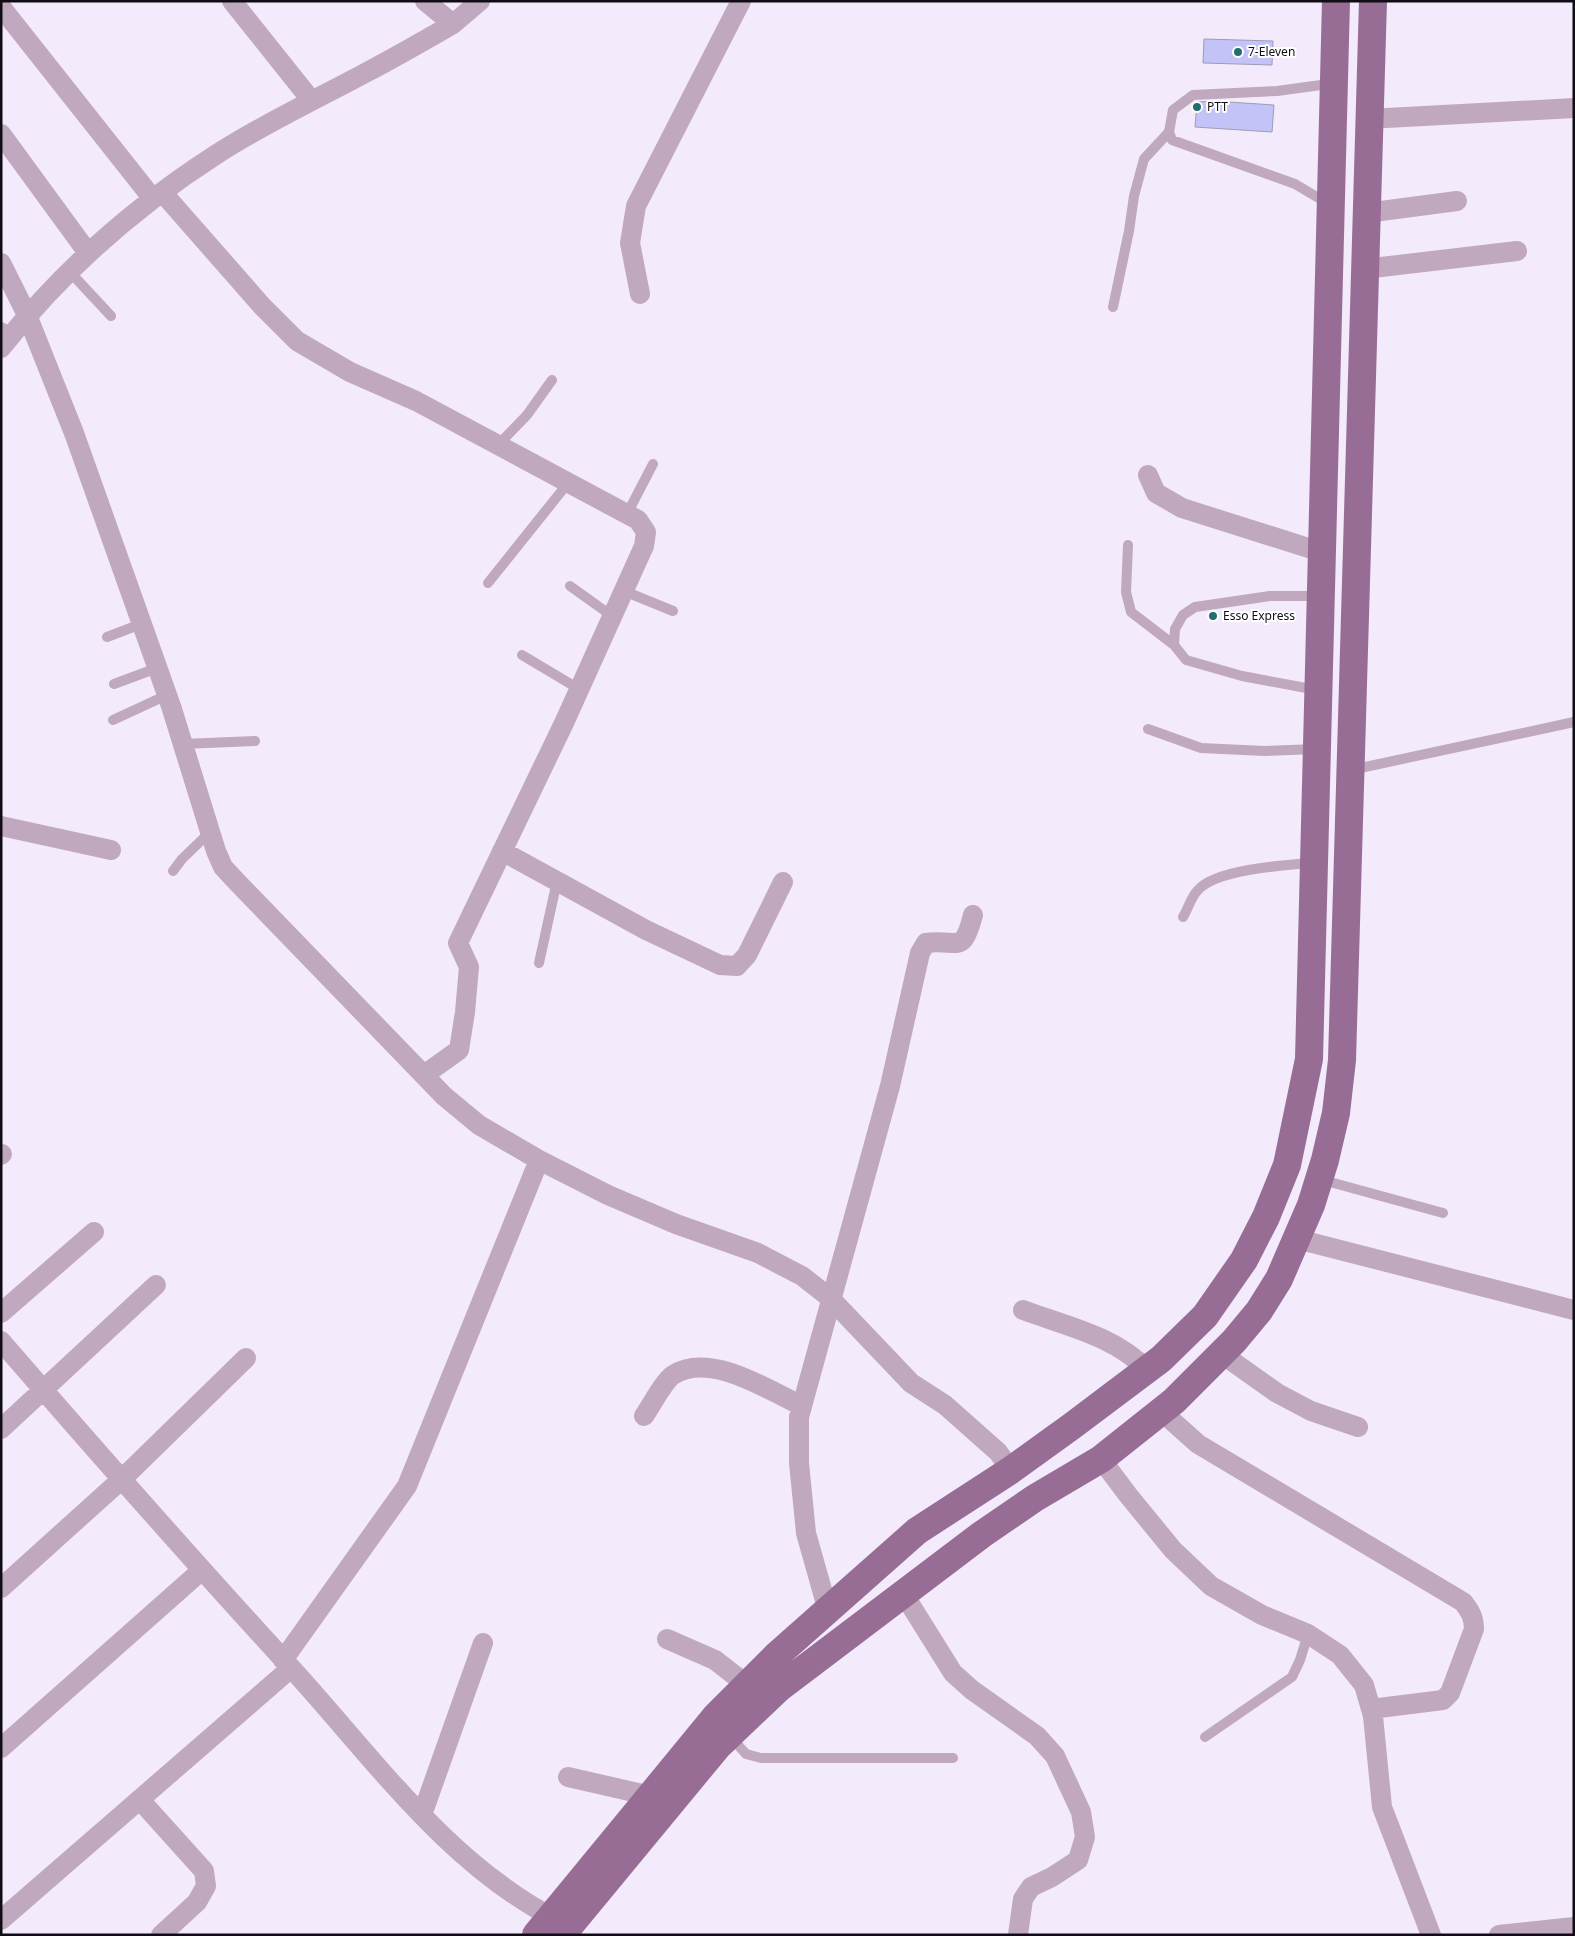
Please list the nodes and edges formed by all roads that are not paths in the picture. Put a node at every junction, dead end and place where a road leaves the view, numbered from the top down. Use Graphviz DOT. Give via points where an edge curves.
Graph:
graph roads {
  1 [pos="232,1"];
  2 [pos="425,1"];
  3 [pos="480,1"];
  4 [pos="741,1"];
  5 [pos="1336,1"];
  6 [pos="1373,1"];
  7 [pos="1,7"];
  8 [pos="453,24"];
  9 [pos="1334,77"];
  10 [pos="311,100"];
  11 [pos="1574,108"];
  12 [pos="1368,120"];
  13 [pos="1169,132"];
  14 [pos="1,134"];
  15 [pos="158,195"];
  16 [pos="1457,201"];
  17 [pos="1330,204"];
  18 [pos="1366,213"];
  19 [pos="1518,251"];
  20 [pos="88,254"];
  21 [pos="1,263"];
  22 [pos="1364,269"];
  23 [pos="70,272"];
  24 [pos="640,294"];
  25 [pos="1114,307"];
  26 [pos="26,315"];
  27 [pos="111,316"];
  28 [pos="5,336"];
  29 [pos="552,380"];
  30 [pos="498,445"];
  31 [pos="653,464"];
  32 [pos="1148,476"];
  33 [pos="568,483"];
  34 [pos="627,514"];
  35 [pos="1128,545"];
  36 [pos="1321,552"];
  37 [pos="488,583"];
  38 [pos="570,586"];
  39 [pos="624,591"];
  40 [pos="1320,596"];
  41 [pos="673,611"];
  42 [pos="612,616"];
  43 [pos="141,624"];
  44 [pos="107,637"];
  45 [pos="1174,645"];
  46 [pos="522,655"];
  47 [pos="157,668"];
  48 [pos="114,684"];
  49 [pos="580,689"];
  50 [pos="1318,690"];
  51 [pos="168,696"];
  52 [pos="113,720"];
  53 [pos="1574,722"];
  54 [pos="1148,729"];
  55 [pos="255,741"];
  56 [pos="183,744"];
  57 [pos="1316,748"];
  58 [pos="1350,770"];
  59 [pos="1,826"];
  60 [pos="210,832"];
  61 [pos="111,850"];
  62 [pos="502,851"];
  63 [pos="1313,863"];
  64 [pos="172,871"];
  65 [pos="556,881"];
  66 [pos="783,882"];
  67 [pos="972,915"];
  68 [pos="1183,917"];
  69 [pos="539,963"];
  70 [pos="424,1075"];
  71 [pos="540,1160"];
  72 [pos="1319,1180"];
  73 [pos="1443,1213"];
  74 [pos="94,1232"];
  75 [pos="1297,1239"];
  76 [pos="156,1285"];
  77 [pos="830,1298"];
  78 [pos="1023,1310"];
  79 [pos="1574,1310"];
  80 [pos="1,1313"];
  81 [pos="1,1341"];
  82 [pos="1222,1354"];
  83 [pos="246,1358"];
  84 [pos="1147,1370"];
  85 [pos="44,1391"];
  86 [pos="802,1406"];
  87 [pos="1161,1411"];
  88 [pos="644,1416"];
  89 [pos="1358,1427"];
  90 [pos="1,1429"];
  91 [pos="1101,1459"];
  92 [pos="1011,1470"];
  93 [pos="122,1480"];
  94 [pos="202,1570"];
  95 [pos="1,1588"];
  96 [pos="903,1593"];
  97 [pos="828,1611"];
  98 [pos="1308,1634"];
  99 [pos="667,1639"];
  100 [pos="483,1643"];
  101 [pos="287,1664"];
  102 [pos="747,1685"];
  103 [pos="1371,1709"];
  104 [pos="729,1736"];
  105 [pos="1205,1737"];
  106 [pos="1,1748"];
  107 [pos="953,1758"];
  108 [pos="568,1777"];
  109 [pos="651,1796"];
  110 [pos="141,1800"];
  111 [pos="422,1815"];
  112 [pos="1,1920"];
  113 [pos="1574,1927"];
  114 [pos="560,1930"];
  115 [pos="161,1935"];
  116 [pos="1018,1935"];
  117 [pos="1431,1935"];
  118 [pos="1499,1935"];
  1 -- 10 [label="street"];
  2 -- 8 [label="street"];
  3 -- 8 [label="street"];
  4 -- 24 [label="street" via="636,206 630,243"];
  5 -- 9 [label="main road"];
  6 -- 12 [label="main road"];
  7 -- 15 [label="street"];
  8 -- 10 [label="street" via="367,73"];
  9 -- 13 [label="lane" via="1321,85 1277,91 1194,95 1173,110"];
  9 -- 17 [label="main road"];
  10 -- 15 [label="street" via="218,153"];
  11 -- 12 [label="street"];
  12 -- 18 [label="main road"];
  13 -- 17 [label="lane" via="1172,140 1295,184"];
  13 -- 25 [label="lane" via="1144,159"];
  14 -- 20 [label="street"];
  15 -- 20 [label="street"];
  15 -- 30 [label="street" via="297,340 350,372 416,401"];
  16 -- 18 [label="street"];
  17 -- 36 [label="main road"];
  18 -- 22 [label="main road"];
  19 -- 22 [label="street"];
  20 -- 23 [label="street"];
  21 -- 26 [label="street"];
  22 -- 58 [label="main road"];
  23 -- 26 [label="street"];
  23 -- 27 [label="lane"];
  26 -- 28 [label="street"];
  26 -- 43 [label="street" via="74,433"];
  29 -- 30 [label="lane" via="527,415"];
  30 -- 33 [label="street"];
  31 -- 34 [label="lane"];
  32 -- 36 [label="street" via="1156,493 1182,508"];
  33 -- 34 [label="street"];
  33 -- 37 [label="lane"];
  34 -- 39 [label="street" via="638,520 646,532 644,546"];
  35 -- 45 [label="lane" via="1126,592 1131,612"];
  36 -- 40 [label="main road"];
  38 -- 42 [label="lane"];
  39 -- 41 [label="lane"];
  39 -- 42 [label="street"];
  40 -- 45 [label="lane" via="1270,596 1195,607 1182,615 1175,629"];
  40 -- 50 [label="main road"];
  42 -- 49 [label="street"];
  43 -- 44 [label="lane"];
  43 -- 47 [label="street"];
  45 -- 50 [label="lane" via="1186,660 1242,676"];
  46 -- 49 [label="lane"];
  47 -- 48 [label="lane"];
  47 -- 51 [label="street"];
  49 -- 62 [label="street"];
  50 -- 57 [label="main road"];
  51 -- 52 [label="lane"];
  51 -- 56 [label="street"];
  53 -- 58 [label="lane"];
  54 -- 57 [label="lane" via="1201,748 1265,751"];
  55 -- 56 [label="lane"];
  56 -- 60 [label="street"];
  57 -- 63 [label="main road"];
  58 -- 72 [label="main road" via="1342,1060 1336,1113"];
  59 -- 61 [label="street"];
  60 -- 64 [label="lane"];
  60 -- 70 [label="street" via="224,866 236,881"];
  62 -- 65 [label="street"];
  62 -- 70 [label="street" via="458,943 469,967 458,1050"];
  63 -- 68 [label="lane" via="1262,867 1215,879 1198,889"];
  63 -- 84 [label="main road" via="1309,1060 1287,1166 1244,1260 1204,1316"];
  65 -- 66 [label="street" via="712,962 737,966 747,955"];
  65 -- 69 [label="lane"];
  67 -- 77 [label="street" via="968,935 963,941 950,945 935,941 926,943 920,953 890,1086"];
  70 -- 71 [label="street" via="479,1125"];
  71 -- 77 [label="street" via="608,1195 676,1224 758,1253 802,1276"];
  71 -- 101 [label="street" via="407,1486"];
  72 -- 73 [label="lane"];
  72 -- 75 [label="main road"];
  74 -- 80 [label="street"];
  75 -- 79 [label="street"];
  75 -- 82 [label="main road" via="1279,1279 1259,1311"];
  76 -- 85 [label="street"];
  77 -- 86 [label="street"];
  77 -- 92 [label="street" via="911,1383 946,1405 998,1452"];
  78 -- 84 [label="street" via="1107,1340 1132,1354"];
  81 -- 85 [label="street"];
  82 -- 87 [label="main road"];
  82 -- 89 [label="street" via="1294,1402"];
  83 -- 93 [label="street"];
  84 -- 92 [label="main road"];
  85 -- 90 [label="street"];
  85 -- 93 [label="street"];
  86 -- 88 [label="street" via="728,1371 705,1368 685,1370 671,1376"];
  86 -- 97 [label="street" via="799,1462 806,1534"];
  87 -- 91 [label="main road"];
  87 -- 103 [label="street" via="1198,1444 1462,1602 1471,1612 1474,1628 1450,1693 1443,1700"];
  91 -- 96 [label="main road" via="1035,1498"];
  91 -- 98 [label="street" via="1173,1550 1211,1586 1262,1615"];
  92 -- 97 [label="main road" via="917,1531"];
  93 -- 94 [label="street"];
  93 -- 95 [label="street"];
  94 -- 101 [label="street"];
  94 -- 106 [label="street"];
  96 -- 104 [label="main road" via="778,1688"];
  96 -- 116 [label="street" via="953,1673 1037,1736 1055,1756 1081,1812 1084,1837 1078,1860 1031,1887 1023,1899"];
  97 -- 102 [label="main road"];
  98 -- 103 [label="street" via="1340,1655 1364,1685"];
  98 -- 105 [label="lane" via="1292,1677"];
  99 -- 102 [label="street" via="715,1660"];
  100 -- 111 [label="street"];
  101 -- 110 [label="street"];
  101 -- 111 [label="street"];
  102 -- 109 [label="main road" via="716,1716"];
  103 -- 117 [label="street" via="1382,1807"];
  104 -- 107 [label="lane" via="746,1754 761,1758"];
  104 -- 114 [label="main road"];
  108 -- 109 [label="street"];
  109 -- 114 [label="main road"];
  110 -- 112 [label="street"];
  110 -- 115 [label="street" via="204,1871 206,1886 197,1902"];
  111 -- 114 [label="street" via="488,1877"];
  113 -- 118 [label="street"];
}
